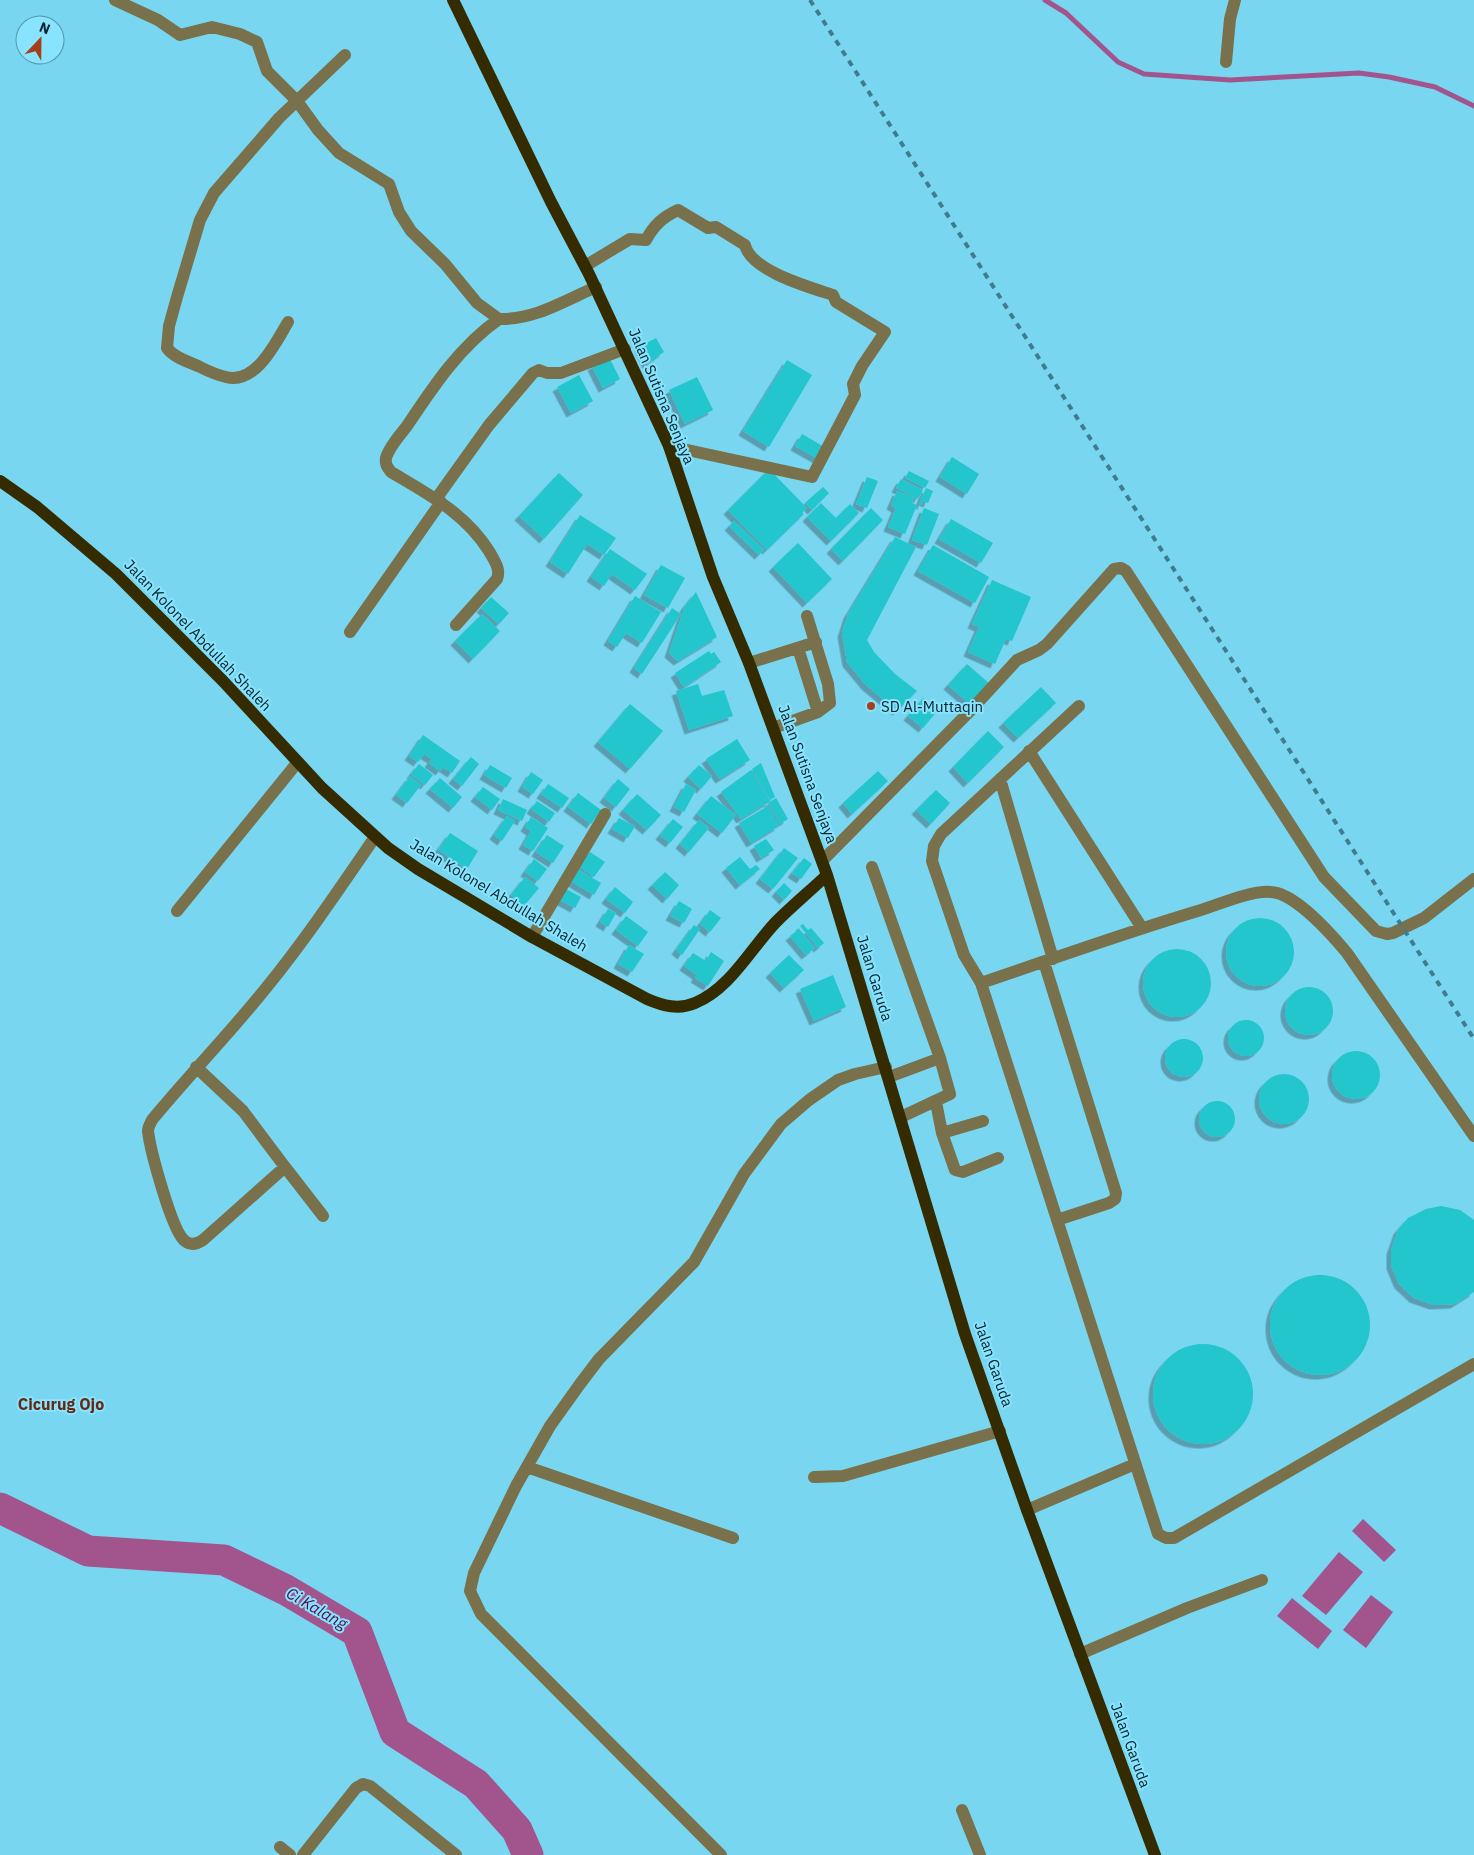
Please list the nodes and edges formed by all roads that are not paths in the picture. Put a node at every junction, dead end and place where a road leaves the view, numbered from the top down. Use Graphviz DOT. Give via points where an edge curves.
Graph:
graph roads {
  1 [pos="115,0"];
  2 [pos="453,0"];
  3 [pos="1235,0"];
  4 [pos="345,56"];
  5 [pos="1226,62"];
  6 [pos="297,101"];
  7 [pos="585,266"];
  8 [pos="596,287"];
  9 [pos="499,319"];
  10 [pos="288,322"];
  11 [pos="625,349"];
  12 [pos="669,446"];
  13 [pos="0,481"];
  14 [pos="439,501"];
  15 [pos="807,616"];
  16 [pos="456,625"];
  17 [pos="350,632"];
  18 [pos="816,642"];
  19 [pos="798,648"];
  20 [pos="749,663"];
  21 [pos="1079,706"];
  22 [pos="818,712"];
  23 [pos="773,728"];
  24 [pos="1030,752"];
  25 [pos="297,762"];
  26 [pos="1000,779"];
  27 [pos="605,814"];
  28 [pos="375,837"];
  29 [pos="822,861"];
  30 [pos="872,867"];
  31 [pos="827,875"];
  32 [pos="1474,879"];
  33 [pos="177,911"];
  34 [pos="1142,928"];
  35 [pos="532,937"];
  36 [pos="1048,961"];
  37 [pos="981,983"];
  38 [pos="940,1058"];
  39 [pos="196,1066"];
  40 [pos="888,1072"];
  41 [pos="936,1102"];
  42 [pos="901,1117"];
  43 [pos="983,1121"];
  44 [pos="942,1132"];
  45 [pos="1474,1136"];
  46 [pos="998,1158"];
  47 [pos="286,1168"];
  48 [pos="323,1216"];
  49 [pos="1057,1220"];
  50 [pos="1474,1364"];
  51 [pos="1000,1430"];
  52 [pos="1135,1464"];
  53 [pos="527,1466"];
  54 [pos="814,1477"];
  55 [pos="1027,1510"];
  56 [pos="733,1538"];
  57 [pos="1262,1580"];
  58 [pos="1080,1654"];
  59 [pos="962,1810"];
  60 [pos="303,1855"];
  61 [pos="456,1855"];
  62 [pos="721,1855"];
  63 [pos="980,1855"];
  64 [pos="1155,1855"];
  1 -- 6 [label="street" via="158,20 180,35 212,27 254,39 260,46 268,71"];
  2 -- 7 [label="main road, Jalan Sutisna Senjaya"];
  3 -- 5 [label="street"];
  4 -- 6 [label="street"];
  6 -- 9 [label="street" via="334,148 389,184 399,212 411,231 445,264 477,303"];
  6 -- 10 [label="street" via="245,156 210,201 200,220 175,304 167,348 209,371 236,378 257,367"];
  7 -- 8 [label="main road, Jalan Sutisna Senjaya"];
  7 -- 12 [label="street" via="630,239 646,240 664,216 678,210 746,245 747,253 760,265 833,295 836,302 885,332 862,366 853,384 855,395 812,477"];
  8 -- 9 [label="street" via="538,314"];
  8 -- 11 [label="main road, Jalan Sutisna Senjaya"];
  9 -- 14 [label="street" via="457,358 387,455 386,464 390,472"];
  11 -- 12 [label="main road, Jalan Sutisna Senjaya"];
  11 -- 14 [label="street" via="561,373 539,370 533,373 489,425"];
  12 -- 20 [label="main road, Jalan Sutisna Senjaya" via="713,578"];
  13 -- 25 [label="main road, Jalan Kolonel Abdullah Shaleh" via="116,574 223,681"];
  14 -- 16 [label="street" via="475,530 498,570 497,579"];
  14 -- 17 [label="street"];
  15 -- 18 [label="street"];
  18 -- 19 [label="street"];
  18 -- 22 [label="street" via="831,696 829,706"];
  19 -- 20 [label="street"];
  19 -- 22 [label="street"];
  20 -- 23 [label="main road, Jalan Sutisna Senjaya"];
  21 -- 24 [label="street"];
  22 -- 23 [label="street"];
  23 -- 29 [label="main road, Jalan Sutisna Senjaya"];
  24 -- 26 [label="street"];
  24 -- 34 [label="street"];
  25 -- 28 [label="main road, Jalan Kolonel Abdullah Shaleh"];
  25 -- 33 [label="street"];
  26 -- 36 [label="street"];
  26 -- 37 [label="street" via="940,834 932,856 964,955"];
  27 -- 35 [label="street"];
  28 -- 35 [label="main road, Jalan Kolonel Abdullah Shaleh" via="418,869"];
  28 -- 39 [label="street" via="284,966"];
  29 -- 31 [label="main road, Jalan Sutisna Senjaya"];
  29 -- 32 [label="street" via="1017,660 1043,647 1114,569 1121,568 1324,877 1376,931 1393,933 1424,918"];
  30 -- 38 [label="street"];
  31 -- 35 [label="main road, Jalan Kolonel Abdullah Shaleh" via="776,922 720,986 689,1006 655,1003"];
  31 -- 40 [label="main road, Jalan Garuda"];
  34 -- 36 [label="street"];
  34 -- 45 [label="street" via="1265,892 1290,898 1329,932 1347,953"];
  36 -- 37 [label="street"];
  36 -- 49 [label="street" via="1116,1193 1115,1199 1109,1203"];
  37 -- 49 [label="street"];
  38 -- 40 [label="street"];
  38 -- 41 [label="street" via="950,1094"];
  39 -- 47 [label="street" via="243,1111"];
  39 -- 47 [label="street" via="148,1128 161,1183 182,1238 189,1243 199,1243"];
  40 -- 42 [label="main road, Jalan Garuda"];
  40 -- 53 [label="street" via="855,1074 838,1080 781,1124 744,1174 694,1262 599,1359 550,1426"];
  41 -- 42 [label="street"];
  41 -- 44 [label="street"];
  42 -- 51 [label="main road, Jalan Garuda" via="965,1334"];
  43 -- 44 [label="street"];
  44 -- 46 [label="street" via="958,1172"];
  47 -- 48 [label="street"];
  49 -- 52 [label="street"];
  50 -- 52 [label="street" via="1174,1538 1158,1534"];
  51 -- 54 [label="street" via="843,1476"];
  51 -- 55 [label="main road, Jalan Garuda"];
  52 -- 55 [label="street"];
  53 -- 56 [label="street"];
  53 -- 62 [label="street" via="474,1573 470,1591 481,1614"];
  55 -- 58 [label="main road, Jalan Garuda"];
  57 -- 58 [label="street"];
  58 -- 64 [label="main road, Jalan Garuda"];
  59 -- 63 [label="street"];
  60 -- 61 [label="street" via="363,1784 370,1786"];
}
